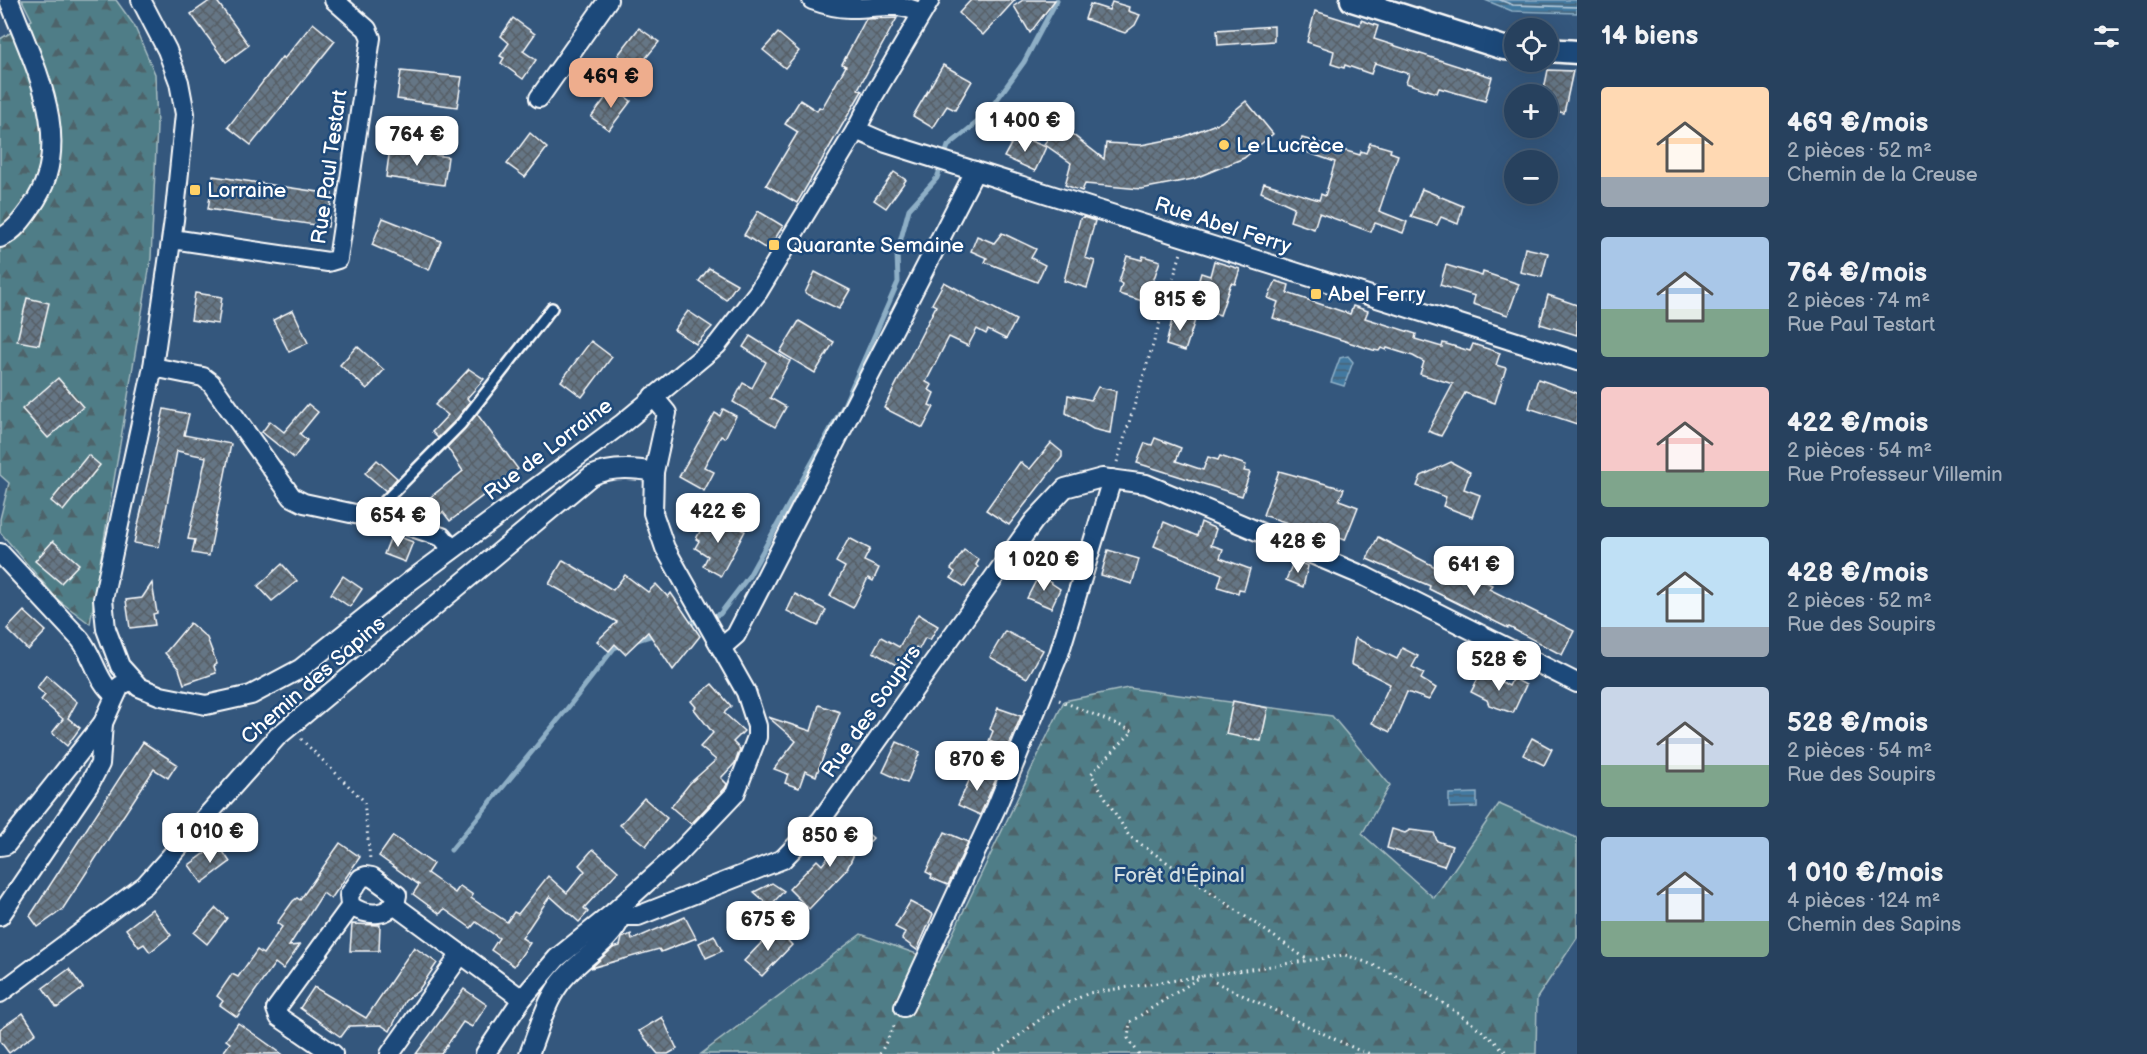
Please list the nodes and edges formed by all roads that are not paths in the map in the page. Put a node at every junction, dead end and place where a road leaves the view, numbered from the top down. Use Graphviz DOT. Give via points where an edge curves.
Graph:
graph roads {
  1 [pos="141,0"];
  2 [pos="334,0"];
  3 [pos="608,0"];
  4 [pos="812,0"];
  5 [pos="1352,0"];
  6 [pos="6,5"];
  7 [pos="926,6"];
  8 [pos="1504,48"];
  9 [pos="1558,51"];
  10 [pos="1577,52"];
  11 [pos="539,98"];
  12 [pos="856,130"];
  13 [pos="975,171"];
  14 [pos="0,238"];
  15 [pos="172,239"];
  16 [pos="552,308"];
  17 [pos="1577,361"];
  18 [pos="153,367"];
  19 [pos="653,396"];
  20 [pos="654,472"];
  21 [pos="1112,479"];
  22 [pos="369,517"];
  23 [pos="453,549"];
  24 [pos="0,553"];
  25 [pos="722,648"];
  26 [pos="131,680"];
  27 [pos="1577,683"];
  28 [pos="116,695"];
  29 [pos="103,723"];
  30 [pos="0,846"];
  31 [pos="394,905"];
  32 [pos="351,906"];
  33 [pos="618,914"];
  34 [pos="0,916"];
  35 [pos="462,954"];
  36 [pos="0,993"];
  37 [pos="522,999"];
  38 [pos="904,1007"];
  39 [pos="333,1054"];
  40 [pos="390,1054"];
  41 [pos="485,1054"];
  42 [pos="529,1054"];
  1 -- 15 [label="street" via="167,50 185,114"];
  2 -- 15 [label="street, Rue Paul Testart" via="367,29 371,38 338,259 328,262"];
  3 -- 11 [label="street"];
  4 -- 7 [label="street" via="847,9 895,2"];
  5 -- 8 [label="street"];
  6 -- 14 [label="street" via="50,114 52,151 48,178 36,201 22,221"];
  7 -- 12 [label="street, Rue de Lorraine"];
  9 -- 10 [label="street"];
  12 -- 13 [label="street, Rue Abel Ferry"];
  12 -- 19 [label="street, Rue de Lorraine" via="741,316 717,345"];
  13 -- 17 [label="street, Rue Abel Ferry"];
  13 -- 25 [label="street" via="736,635"];
  15 -- 18 [label="street"];
  16 -- 22 [label="lane" via="461,424"];
  18 -- 22 [label="street" via="203,377 211,383 292,497"];
  18 -- 26 [label="street" via="103,599 113,651"];
  19 -- 20 [label="street" via="667,413"];
  19 -- 23 [label="street, Rue de Lorraine"];
  20 -- 25 [label="street" via="653,513 665,548"];
  20 -- 36 [label="street, Chemin des Sapins" via="603,470 591,476 290,727 222,796 145,885"];
  21 -- 27 [label="street, Rue des Soupirs" via="1146,484 1366,577"];
  21 -- 33 [label="street, Rue des Soupirs" via="1065,488 1034,521 821,820 783,859 638,916"];
  21 -- 38 [label="street" via="1059,654 996,808"];
  22 -- 23 [label="street" via="442,537"];
  23 -- 26 [label="street, Rue de Lorraine" via="300,669 251,695 206,705 184,703 139,687"];
  24 -- 28 [label="street" via="88,648 107,689"];
  25 -- 33 [label="street" via="746,692 757,726 757,737 735,794"];
  26 -- 28 [label="street" via="120,686"];
  28 -- 29 [label="street"];
  29 -- 30 [label="street" via="6,845"];
  29 -- 34 [label="street" via="100,764 89,785"];
  31 -- 32 [label="street" via="381,914"];
  31 -- 32 [label="street" via="394,890 372,876 361,878 349,895"];
  31 -- 35 [label="street"];
  32 -- 39 [label="street" via="276,1009 279,1017"];
  33 -- 37 [label="street" via="557,958"];
  33 -- 42 [label="street" via="616,930 578,962 558,986"];
  35 -- 37 [label="street"];
  35 -- 40 [label="street"];
  37 -- 41 [label="street"];
}
